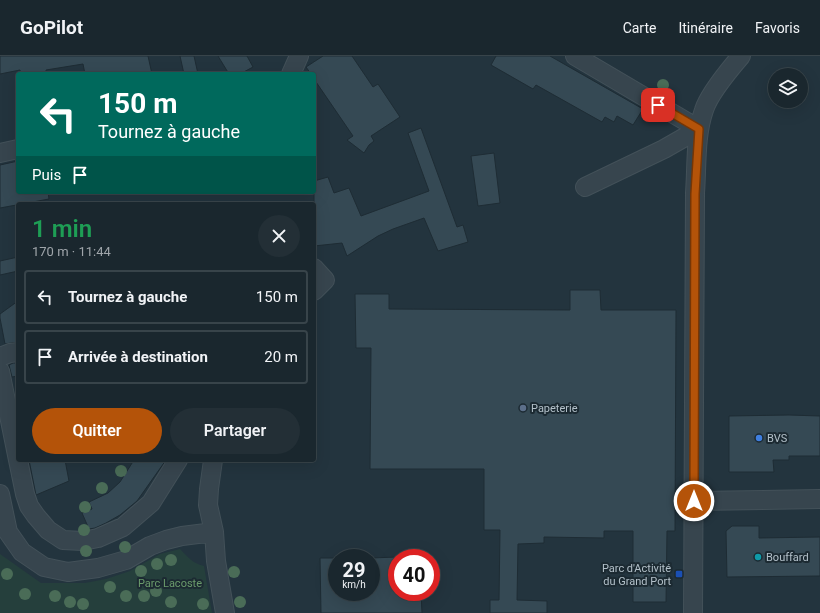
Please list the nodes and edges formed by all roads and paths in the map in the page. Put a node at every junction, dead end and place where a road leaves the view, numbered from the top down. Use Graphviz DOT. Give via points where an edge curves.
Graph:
graph roads {
  1 [pos="299,56"];
  2 [pos="575,56"];
  3 [pos="741,56"];
  4 [pos="292,72"];
  5 [pos="699,129"];
  6 [pos="16,149"];
  7 [pos="0,153"];
  8 [pos="585,187"];
  9 [pos="16,352"];
  10 [pos="0,357"];
  11 [pos="0,371"];
  12 [pos="16,450"];
  13 [pos="18,462"];
  14 [pos="177,462"];
  15 [pos="213,462"];
  16 [pos="0,494"];
  17 [pos="820,499"];
  18 [pos="694,501"];
  19 [pos="214,532"];
  20 [pos="4,533"];
  21 [pos="225,613"];
  22 [pos="236,613"];
  23 [pos="693,613"];
  1 -- 4 [label="street"];
  2 -- 5 [label="street"];
  3 -- 5 [label="street" via="704,108"];
  5 -- 8 [label="street"];
  5 -- 18 [label="street" via="695,194"];
  6 -- 7 [label="street"];
  9 -- 10 [label="street"];
  11 -- 12 [label="street"];
  13 -- 14 [label="street" via="25,494 36,516 48,530 63,540 83,541 98,538 123,527 151,503"];
  15 -- 19 [label="street" via="208,505"];
  16 -- 20 [label="street"];
  17 -- 18 [label="street"];
  18 -- 23 [label="street"];
  19 -- 20 [label="street" via="166,540 126,560 98,568 68,572 44,567 22,552"];
  19 -- 21 [label="street"];
  19 -- 22 [label="street" via="227,558"];
}
